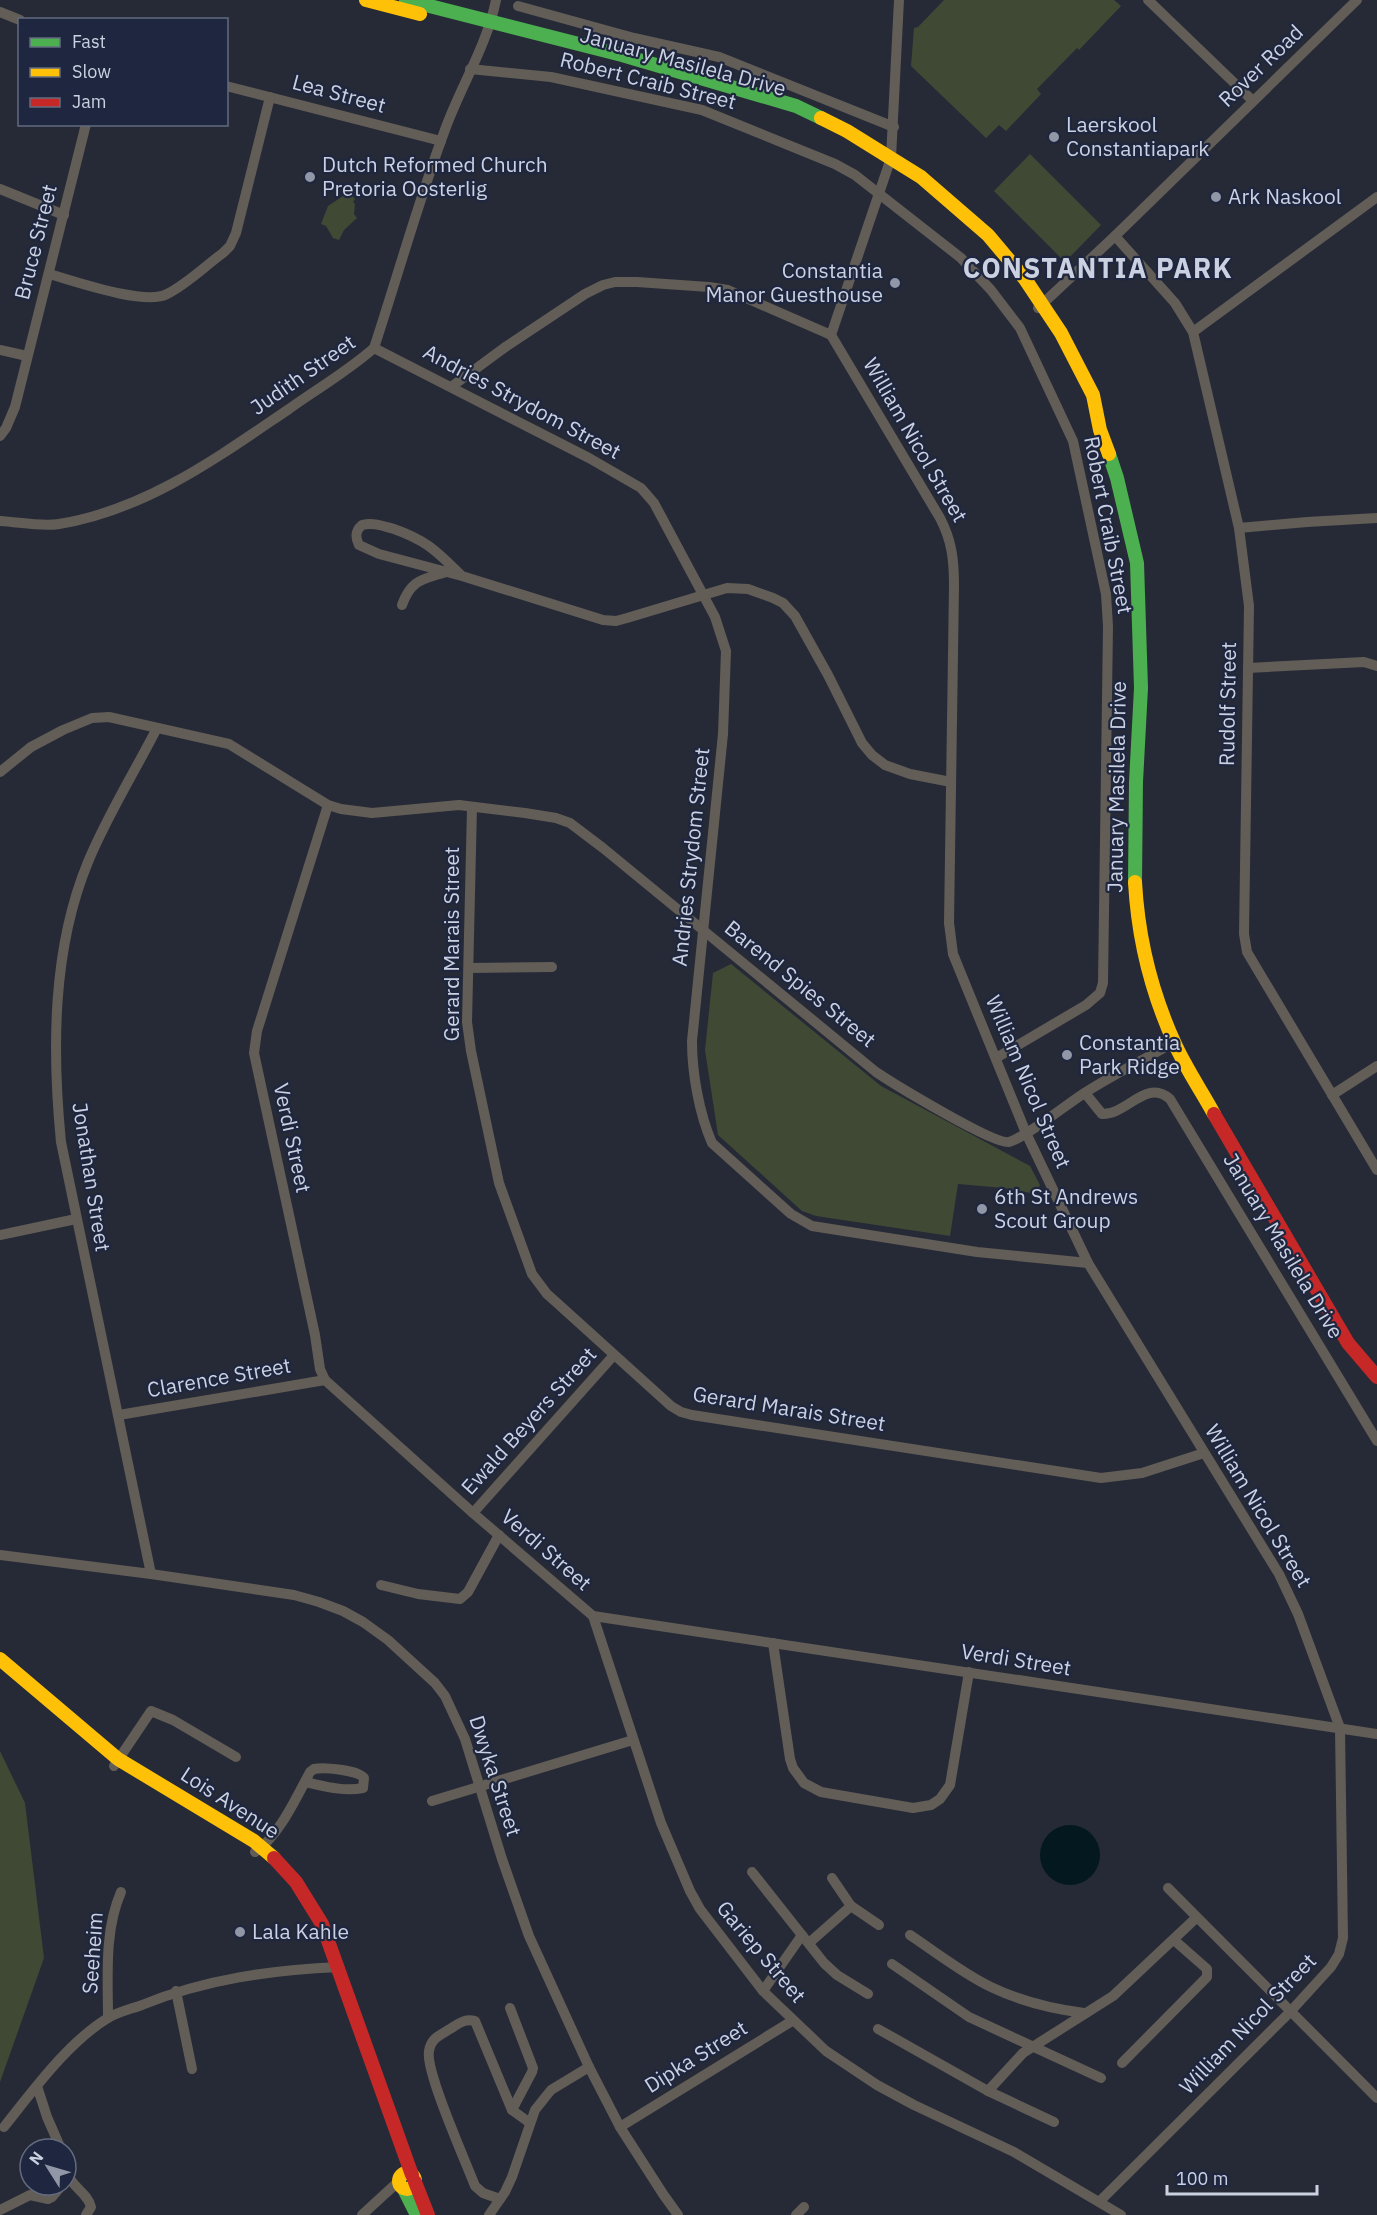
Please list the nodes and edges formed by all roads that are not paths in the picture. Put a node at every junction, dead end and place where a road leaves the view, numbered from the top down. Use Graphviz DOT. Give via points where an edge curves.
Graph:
graph roads {
  1 [pos="366,0"];
  2 [pos="406,0"];
  3 [pos="496,0"];
  4 [pos="898,0"];
  5 [pos="1148,0"];
  6 [pos="1357,0"];
  7 [pos="518,6"];
  8 [pos="0,12"];
  9 [pos="18,19"];
  10 [pos="490,26"];
  11 [pos="470,69"];
  12 [pos="228,86"];
  13 [pos="270,96"];
  14 [pos="1253,101"];
  15 [pos="86,126"];
  16 [pos="894,127"];
  17 [pos="441,141"];
  18 [pos="890,161"];
  19 [pos="0,189"];
  20 [pos="879,194"];
  21 [pos="1377,197"];
  22 [pos="64,215"];
  23 [pos="1115,236"];
  24 [pos="49,274"];
  25 [pos="1040,307"];
  26 [pos="1194,332"];
  27 [pos="831,335"];
  28 [pos="374,348"];
  29 [pos="0,350"];
  30 [pos="27,356"];
  31 [pos="451,387"];
  32 [pos="0,436"];
  33 [pos="1377,518"];
  34 [pos="0,521"];
  35 [pos="1239,528"];
  36 [pos="446,572"];
  37 [pos="462,576"];
  38 [pos="703,595"];
  39 [pos="402,606"];
  40 [pos="1377,666"];
  41 [pos="1248,668"];
  42 [pos="157,728"];
  43 [pos="0,772"];
  44 [pos="951,782"];
  45 [pos="328,805"];
  46 [pos="472,807"];
  47 [pos="703,929"];
  48 [pos="552,967"];
  49 [pos="469,968"];
  50 [pos="1174,1042"];
  51 [pos="996,1058"];
  52 [pos="1377,1066"];
  53 [pos="1085,1093"];
  54 [pos="1332,1095"];
  55 [pos="1026,1133"];
  56 [pos="1377,1170"];
  57 [pos="76,1219"];
  58 [pos="0,1236"];
  59 [pos="1088,1263"];
  60 [pos="1352,1348"];
  61 [pos="614,1355"];
  62 [pos="1377,1377"];
  63 [pos="325,1380"];
  64 [pos="1377,1388"];
  65 [pos="119,1415"];
  66 [pos="1377,1441"];
  67 [pos="1204,1453"];
  68 [pos="473,1513"];
  69 [pos="499,1535"];
  70 [pos="0,1549"];
  71 [pos="0,1555"];
  72 [pos="22,1557"];
  73 [pos="151,1574"];
  74 [pos="381,1585"];
  75 [pos="593,1616"];
  76 [pos="773,1643"];
  77 [pos="0,1659"];
  78 [pos="0,1672"];
  79 [pos="969,1672"];
  80 [pos="1341,1728"];
  81 [pos="1377,1734"];
  82 [pos="633,1740"];
  83 [pos="236,1757"];
  84 [pos="116,1762"];
  85 [pos="305,1782"];
  86 [pos="482,1787"];
  87 [pos="432,1802"];
  88 [pos="259,1850"];
  89 [pos="752,1872"];
  90 [pos="832,1878"];
  91 [pos="1168,1888"];
  92 [pos="121,1892"];
  93 [pos="851,1906"];
  94 [pos="1196,1918"];
  95 [pos="879,1924"];
  96 [pos="910,1935"];
  97 [pos="805,1939"];
  98 [pos="1174,1940"];
  99 [pos="892,1964"];
  100 [pos="334,1967"];
  101 [pos="176,1991"];
  102 [pos="763,1991"];
  103 [pos="868,1994"];
  104 [pos="510,2008"];
  105 [pos="1290,2012"];
  106 [pos="1084,2013"];
  107 [pos="108,2018"];
  108 [pos="792,2020"];
  109 [pos="878,2029"];
  110 [pos="1034,2047"];
  111 [pos="1122,2063"];
  112 [pos="589,2067"];
  113 [pos="192,2068"];
  114 [pos="1101,2078"];
  115 [pos="37,2086"];
  116 [pos="988,2091"];
  117 [pos="1377,2098"];
  118 [pos="512,2110"];
  119 [pos="1054,2122"];
  120 [pos="530,2123"];
  121 [pos="4,2127"];
  122 [pos="620,2127"];
  123 [pos="56,2137"];
  124 [pos="406,2182"];
  125 [pos="78,2191"];
  126 [pos="26,2197"];
  127 [pos="500,2199"];
  128 [pos="1100,2201"];
  129 [pos="0,2210"];
  130 [pos="86,2215"];
  131 [pos="362,2215"];
  132 [pos="417,2215"];
  133 [pos="428,2215"];
  134 [pos="489,2215"];
  135 [pos="678,2215"];
  136 [pos="1121,2215"];
  1 -- 10 [label="main road, January Masilela Drive"];
  2 -- 10 [label="main road, January Masilela Drive"];
  3 -- 10 [label="street, Judith Street"];
  4 -- 16 [label="street"];
  5 -- 14 [label="street"];
  6 -- 14 [label="street, Rover Road"];
  7 -- 16 [label="street" via="718,57"];
  8 -- 9 [label="street"];
  10 -- 11 [label="street, Judith Street"];
  10 -- 18 [label="main road, January Masilela Drive" via="622,56 787,103 847,130"];
  11 -- 17 [label="street, Judith Street"];
  11 -- 20 [label="street, Robert Craib Street" via="551,77 708,112 835,165"];
  12 -- 13 [label="street, Lea Street"];
  13 -- 17 [label="street, Lea Street"];
  13 -- 24 [label="street" via="236,233 223,253 166,295 152,298"];
  14 -- 23 [label="street, Rover Road"];
  15 -- 22 [label="street, Bruce Street"];
  16 -- 18 [label="street"];
  17 -- 28 [label="street, Judith Street"];
  18 -- 20 [label="street"];
  18 -- 25 [label="main road, January Masilela Drive" via="921,177 988,235 1018,270"];
  19 -- 22 [label="street"];
  20 -- 27 [label="street"];
  20 -- 51 [label="street, Robert Craib Street" via="961,258 1020,328 1073,441 1106,594 1103,983 1100,993 1086,1005"];
  21 -- 26 [label="street"];
  22 -- 24 [label="street, Bruce Street"];
  23 -- 25 [label="street, Rover Road"];
  23 -- 26 [label="street, Rudolf Street" via="1175,303"];
  24 -- 30 [label="street, Bruce Street"];
  25 -- 50 [label="main road, January Masilela Drive" via="1093,395 1137,563 1141,688 1134,862 1137,914 1146,963"];
  26 -- 35 [label="street, Rudolf Street"];
  27 -- 31 [label="street" via="728,290 615,282 585,294"];
  27 -- 44 [label="street, William Nicol Street" via="940,518 952,547"];
  28 -- 31 [label="street, Andries Strydom Street"];
  28 -- 34 [label="street, Judith Street" via="228,450 149,495 55,525"];
  29 -- 30 [label="street"];
  30 -- 32 [label="street, Bruce Street" via="15,406"];
  31 -- 38 [label="street, Andries Strydom Street" via="646,491"];
  33 -- 35 [label="street"];
  35 -- 41 [label="street, Rudolf Street" via="1248,591"];
  36 -- 37 [label="street"];
  36 -- 37 [label="street" via="367,550 357,541 357,531 362,525 373,524 420,539"];
  36 -- 39 [label="street" via="414,583"];
  37 -- 38 [label="street" via="609,621"];
  38 -- 44 [label="street" via="738,588 783,603 801,625 862,743 872,755 885,765 910,774"];
  38 -- 47 [label="street, Andries Strydom Street" via="721,629 726,651 722,756"];
  40 -- 41 [label="street" via="1364,662"];
  41 -- 54 [label="street, Rudolf Street" via="1244,942 1251,962"];
  42 -- 43 [label="street, Barend Spies Street" via="109,717 92,718 31,747"];
  42 -- 45 [label="street, Barend Spies Street" via="236,747"];
  42 -- 57 [label="street, Jonathan Street" via="93,849 64,942 57,1044 58,1109"];
  44 -- 51 [label="street, William Nicol Street" via="950,939"];
  45 -- 46 [label="street, Barend Spies Street" via="362,813 450,805"];
  45 -- 63 [label="street, Verdi Street" via="254,1047"];
  46 -- 47 [label="street, Barend Spies Street" via="570,823"];
  46 -- 49 [label="street, Gerard Marais Street"];
  47 -- 55 [label="street, Barend Spies Street" via="893,1083 995,1139 1010,1142"];
  47 -- 59 [label="street, Andries Strydom Street" via="692,1050 707,1130 720,1151 791,1214 812,1226 977,1252"];
  48 -- 49 [label="street"];
  49 -- 61 [label="street, Gerard Marais Street" via="467,1022 471,1051 498,1183 520,1245 532,1274 547,1294"];
  50 -- 53 [label="street"];
  50 -- 60 [label="main road, January Masilela Drive"];
  51 -- 55 [label="street, William Nicol Street"];
  52 -- 54 [label="street"];
  53 -- 55 [label="street"];
  53 -- 66 [label="street, January Masilela Drive" via="1102,1114 1111,1114 1152,1092 1170,1099"];
  54 -- 56 [label="street, Rudolf Street"];
  55 -- 59 [label="street, William Nicol Street"];
  57 -- 58 [label="street"];
  57 -- 65 [label="street, Jonathan Street"];
  59 -- 67 [label="street, William Nicol Street"];
  60 -- 62 [label="main road, January Masilela Drive"];
  60 -- 64 [label="main road, January Masilela Drive"];
  61 -- 67 [label="street, Gerard Marais Street" via="671,1406 692,1415 1101,1478 1142,1473"];
  61 -- 68 [label="street, Ewald Beyers Street"];
  63 -- 65 [label="street, Clarence Street"];
  63 -- 68 [label="street, Verdi Street"];
  65 -- 73 [label="street, Jonathan Street"];
  67 -- 80 [label="street, William Nicol Street" via="1290,1596"];
  68 -- 69 [label="street, Verdi Street"];
  69 -- 74 [label="street" via="468,1592 460,1599"];
  69 -- 75 [label="street, Verdi Street"];
  70 -- 72 [label="street, Dwyka Street"];
  71 -- 72 [label="street, Dwyka Street"];
  72 -- 73 [label="street, Dwyka Street"];
  73 -- 86 [label="street, Dwyka Street" via="294,1595 344,1611 363,1622 413,1662 445,1696"];
  75 -- 76 [label="street, Verdi Street"];
  75 -- 82 [label="street, Gariep Street"];
  76 -- 79 [label="street, Verdi Street"];
  76 -- 79 [label="street" via="790,1759 797,1776 821,1792 913,1808 931,1805 950,1785"];
  77 -- 84 [label="main road, Lois Avenue"];
  78 -- 84 [label="main road, Lois Avenue" via="22,1693"];
  79 -- 80 [label="street, Verdi Street"];
  80 -- 81 [label="street, Verdi Street"];
  80 -- 105 [label="street, William Nicol Street" via="1341,1949 1331,1967"];
  82 -- 86 [label="street"];
  82 -- 102 [label="street, Gariep Street" via="661,1823 690,1891"];
  83 -- 84 [label="street" via="151,1711"];
  84 -- 88 [label="main road, Lois Avenue" via="225,1822"];
  85 -- 85 [label="street" via="317,1768 352,1771 364,1778 363,1788 355,1789"];
  85 -- 88 [label="street"];
  86 -- 87 [label="street"];
  86 -- 112 [label="street, Dwyka Street" via="529,1935"];
  88 -- 100 [label="main road, Lois Avenue" via="287,1869 317,1911 331,1942"];
  89 -- 97 [label="street"];
  90 -- 93 [label="street"];
  91 -- 94 [label="street"];
  92 -- 107 [label="street, Seeheim" via="109,1948"];
  93 -- 95 [label="street"];
  93 -- 97 [label="street"];
  94 -- 98 [label="street"];
  94 -- 105 [label="street"];
  96 -- 106 [label="street" via="989,1987 1050,2007"];
  97 -- 102 [label="street"];
  97 -- 103 [label="street" via="837,1975"];
  98 -- 106 [label="street" via="1113,1996"];
  98 -- 111 [label="street" via="1207,1969 1207,1977"];
  99 -- 110 [label="street" via="969,2017"];
  100 -- 101 [label="street" via="251,1975"];
  100 -- 124 [label="main road, Lois Avenue" via="371,2064"];
  101 -- 107 [label="street"];
  101 -- 113 [label="street"];
  102 -- 108 [label="street, Gariep Street"];
  104 -- 118 [label="street" via="532,2068"];
  105 -- 117 [label="street"];
  105 -- 128 [label="street, William Nicol Street"];
  106 -- 110 [label="street"];
  107 -- 115 [label="street" via="68,2051"];
  108 -- 122 [label="street, Dipka Street"];
  108 -- 128 [label="street, Gariep Street" via="826,2051 877,2085 1014,2152"];
  109 -- 116 [label="street"];
  110 -- 114 [label="street"];
  110 -- 116 [label="street" via="1016,2059"];
  112 -- 120 [label="street" via="551,2090"];
  112 -- 122 [label="street, Dwyka Street"];
  115 -- 121 [label="street"];
  115 -- 123 [label="street"];
  116 -- 119 [label="street"];
  118 -- 120 [label="street"];
  118 -- 127 [label="street" via="475,2021 462,2022 434,2038 428,2058 475,2186"];
  120 -- 127 [label="street" via="512,2177"];
  122 -- 135 [label="street, Dwyka Street"];
  124 -- 131 [label="street"];
  124 -- 132 [label="main road, Lois Avenue"];
  124 -- 133 [label="main road, Lois Avenue"];
  125 -- 130 [label="street" via="90,2202"];
  126 -- 129 [label="street"];
  127 -- 134 [label="street"];
  128 -- 136 [label="street, Gariep Street"];
}
